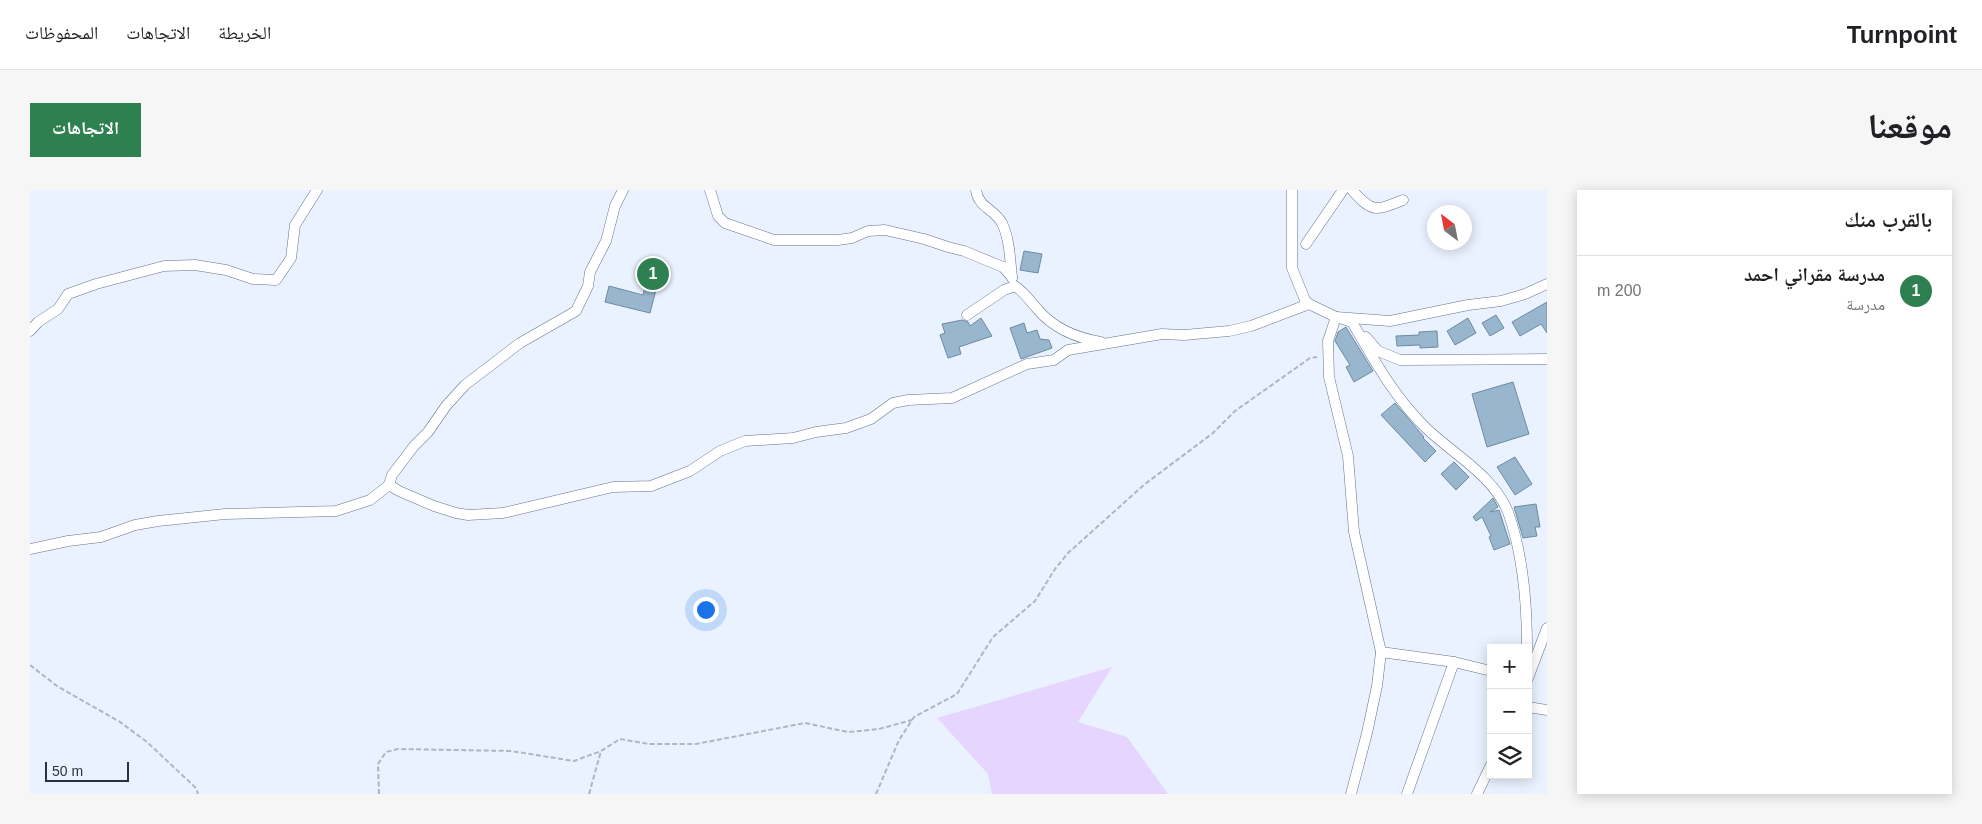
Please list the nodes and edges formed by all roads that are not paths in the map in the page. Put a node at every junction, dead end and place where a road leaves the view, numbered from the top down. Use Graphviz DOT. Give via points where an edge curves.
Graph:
graph roads {
  1 [pos="316,190"];
  2 [pos="622,190"];
  3 [pos="710,190"];
  4 [pos="976,190"];
  5 [pos="1292,190"];
  6 [pos="1343,190"];
  7 [pos="1352,190"];
  8 [pos="1403,200"];
  9 [pos="1306,244"];
  10 [pos="1014,282"];
  11 [pos="1547,284"];
  12 [pos="1309,304"];
  13 [pos="967,315"];
  14 [pos="1336,318"];
  15 [pos="1352,322"];
  16 [pos="30,331"];
  17 [pos="1107,342"];
  18 [pos="1547,359"];
  19 [pos="390,485"];
  20 [pos="30,549"];
  21 [pos="1547,628"];
  22 [pos="1527,644"];
  23 [pos="1381,652"];
  24 [pos="1454,662"];
  25 [pos="1532,667"];
  26 [pos="1487,670"];
  27 [pos="1532,708"];
  28 [pos="1547,710"];
  29 [pos="1487,773"];
  30 [pos="1351,794"];
  31 [pos="1407,794"];
  32 [pos="1477,794"];
  1 -- 16 [label="street" via="295,225 291,258 276,280 253,279 195,265 164,266 68,294 58,309"];
  2 -- 19 [label="street" via="606,241 576,311 520,343 464,385 392,475"];
  3 -- 10 [label="street" via="714,208 725,223 774,240 838,240 885,230 964,251 1004,267"];
  4 -- 10 [label="street" via="982,205 1002,224"];
  5 -- 12 [label="street" via="1292,268 1304,300"];
  6 -- 9 [label="street"];
  7 -- 8 [label="street" via="1372,208 1381,209"];
  10 -- 13 [label="street"];
  10 -- 17 [label="street" via="1060,329 1083,339"];
  11 -- 14 [label="street" via="1501,302 1468,305 1390,321"];
  12 -- 14 [label="street"];
  12 -- 17 [label="street" via="1251,326"];
  14 -- 15 [label="street"];
  14 -- 23 [label="street" via="1328,341 1329,377 1348,456 1354,532"];
  15 -- 18 [label="street" via="1378,351 1400,360"];
  15 -- 22 [label="street" via="1385,380 1426,428 1491,485 1507,511 1520,559"];
  17 -- 19 [label="street" via="1068,350 1054,360 1027,364 952,398 892,403 871,418 846,428 793,438 745,441 651,486 613,487 503,513 468,515 434,506"];
  19 -- 20 [label="street" via="370,500 336,511 225,514 158,521 100,537"];
  21 -- 25 [label="street"];
  23 -- 24 [label="street"];
  23 -- 30 [label="street" via="1377,686"];
  24 -- 26 [label="street"];
  24 -- 31 [label="street"];
  27 -- 28 [label="street"];
  29 -- 32 [label="street"];
}
